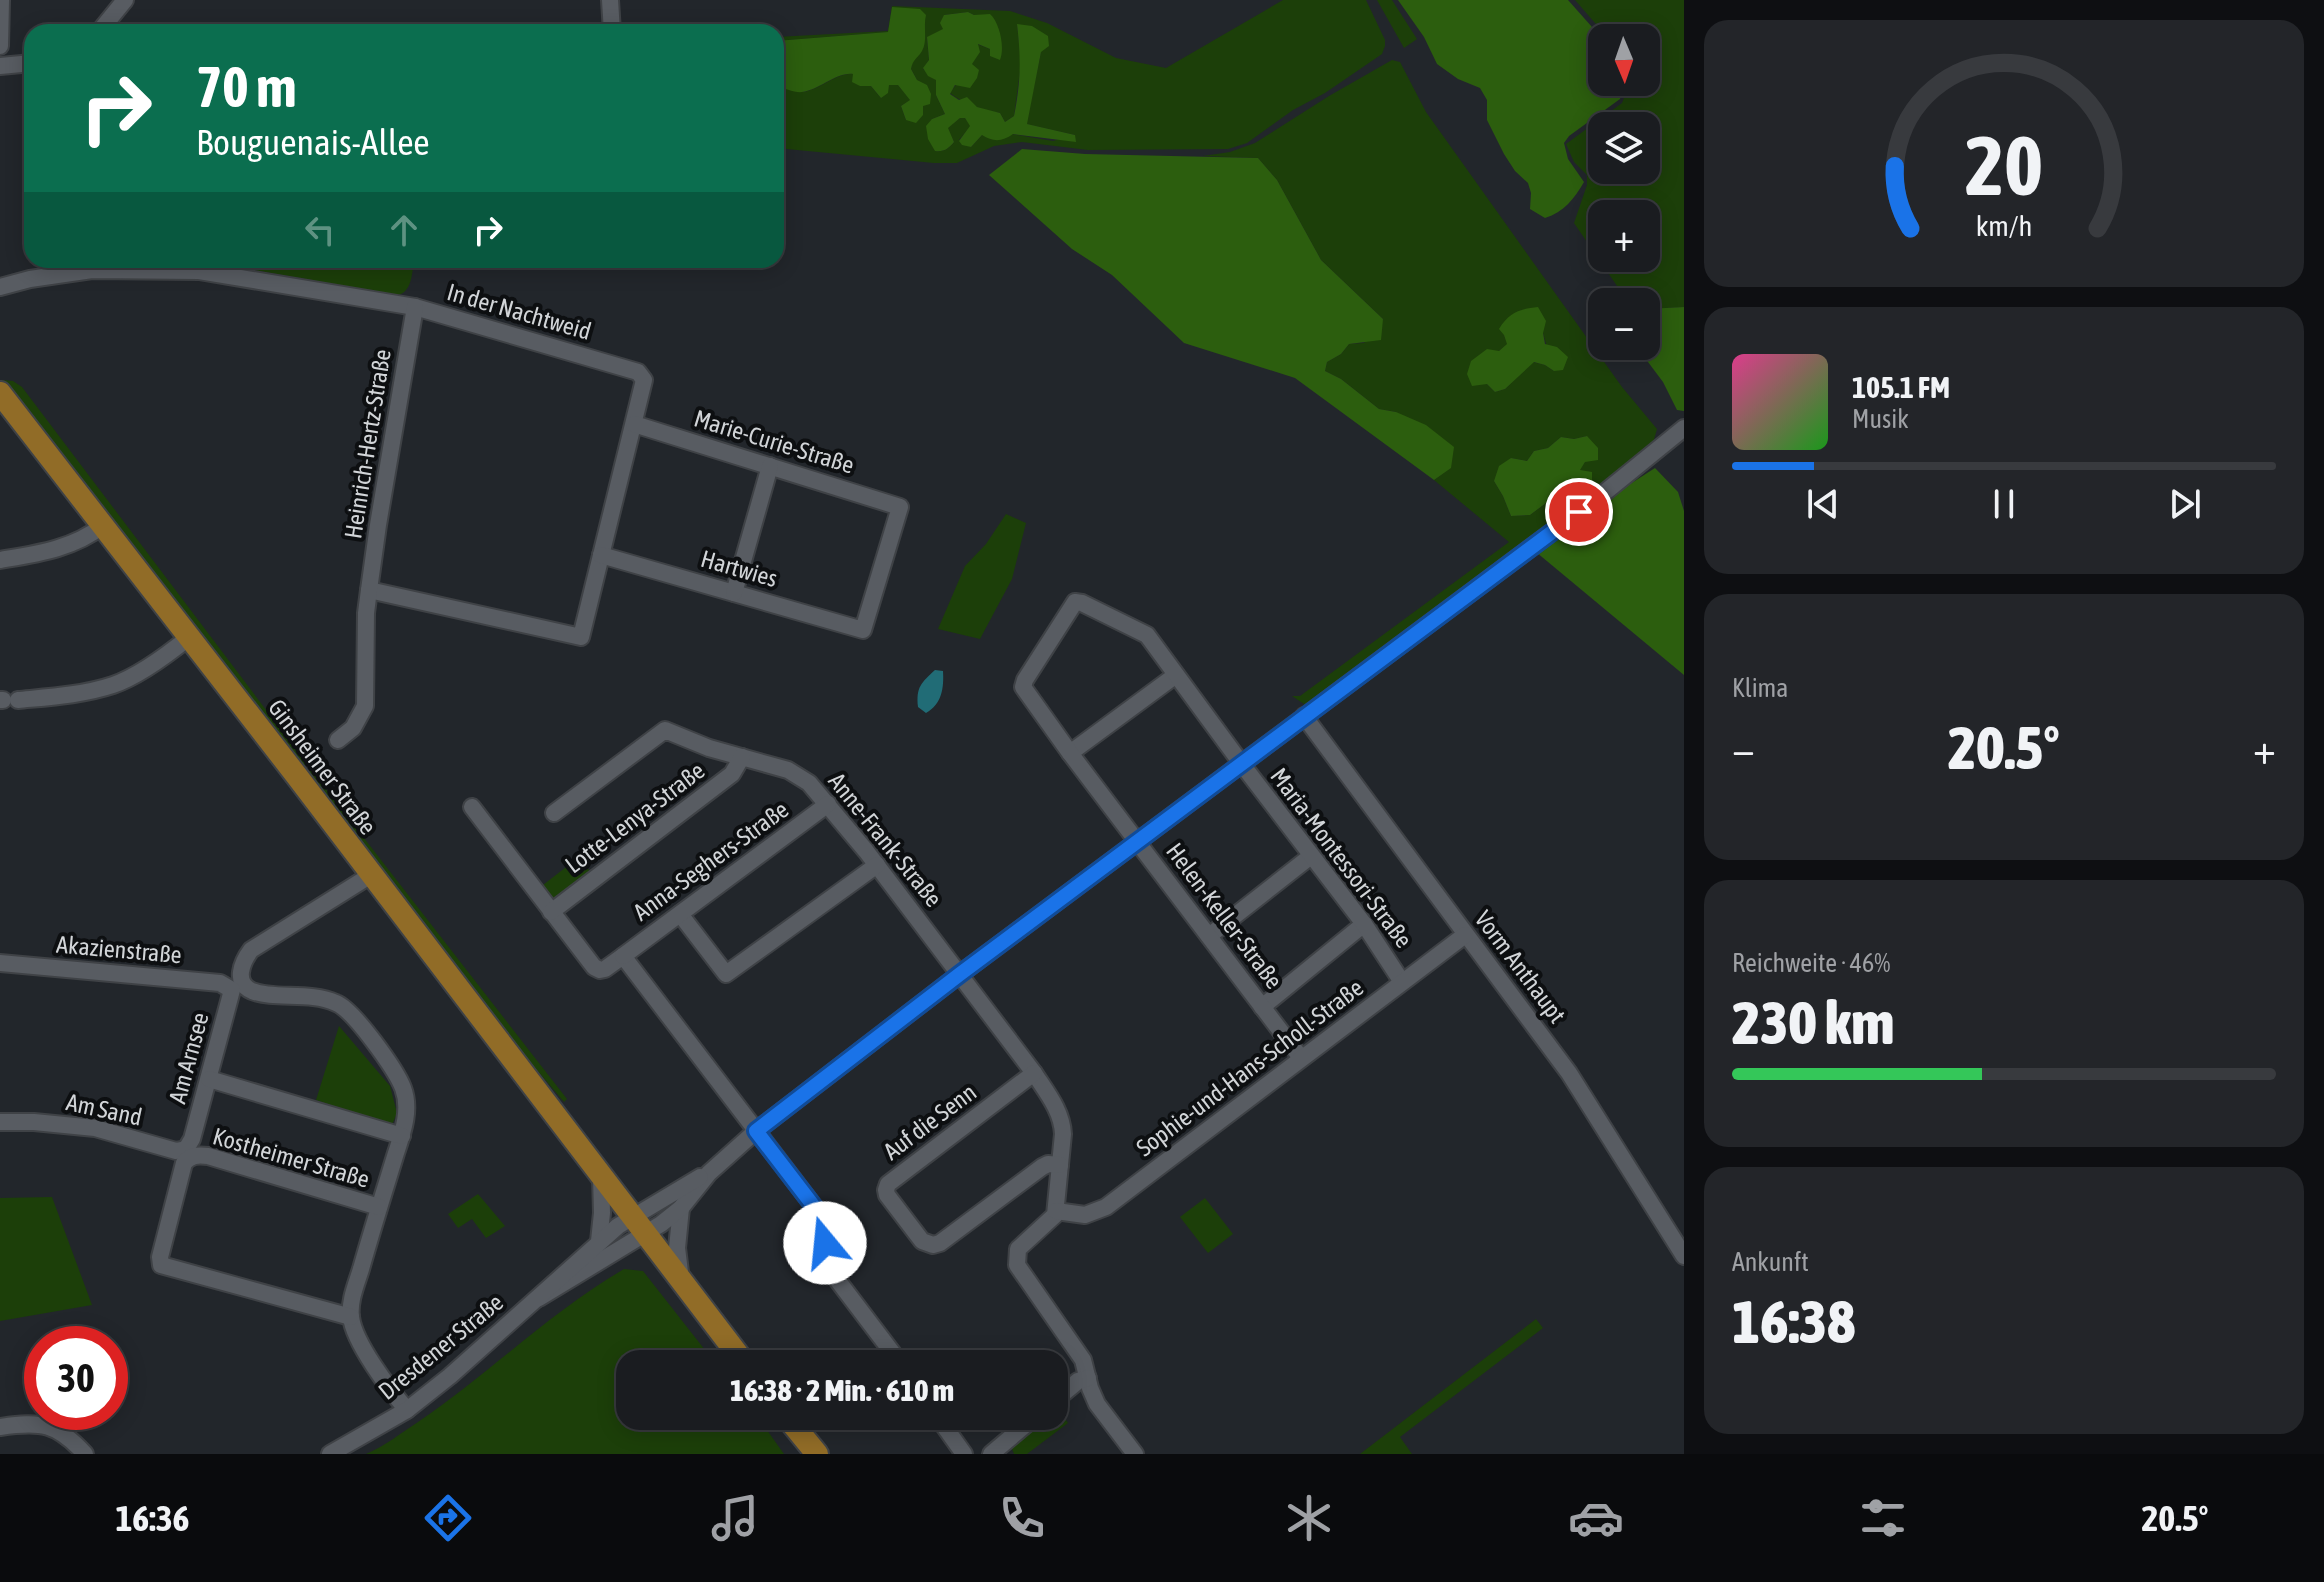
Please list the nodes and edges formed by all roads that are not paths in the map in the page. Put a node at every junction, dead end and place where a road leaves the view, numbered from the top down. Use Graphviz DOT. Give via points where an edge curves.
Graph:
graph roads {
  1 [pos="1,0"];
  2 [pos="125,0"];
  3 [pos="610,0"];
  4 [pos="106,24"];
  5 [pos="612,24"];
  6 [pos="0,46"];
  7 [pos="24,64"];
  8 [pos="0,66"];
  9 [pos="0,287"];
  10 [pos="415,307"];
  11 [pos="0,393"];
  12 [pos="634,424"];
  13 [pos="1684,428"];
  14 [pos="770,466"];
  15 [pos="102,526"];
  16 [pos="601,555"];
  17 [pos="0,560"];
  18 [pos="369,590"];
  19 [pos="734,593"];
  20 [pos="863,630"];
  21 [pos="188,638"];
  22 [pos="1176,675"];
  23 [pos="7,700"];
  24 [pos="1304,716"];
  25 [pos="338,740"];
  26 [pos="1070,753"];
  27 [pos="742,757"];
  28 [pos="1241,763"];
  29 [pos="828,804"];
  30 [pos="472,807"];
  31 [pos="554,813"];
  32 [pos="1137,841"];
  33 [pos="1311,856"];
  34 [pos="877,865"];
  35 [pos="371,875"];
  36 [pos="551,912"];
  37 [pos="680,914"];
  38 [pos="1364,924"];
  39 [pos="1465,935"];
  40 [pos="1209,936"];
  41 [pos="623,956"];
  42 [pos="0,963"];
  43 [pos="960,974"];
  44 [pos="1402,982"];
  45 [pos="237,986"];
  46 [pos="1262,1007"];
  47 [pos="1301,1058"];
  48 [pos="1034,1073"];
  49 [pos="209,1079"];
  50 [pos="0,1122"];
  51 [pos="756,1131"];
  52 [pos="402,1136"];
  53 [pos="192,1139"];
  54 [pos="1060,1165"];
  55 [pos="709,1173"];
  56 [pos="601,1174"];
  57 [pos="379,1207"];
  58 [pos="681,1208"];
  59 [pos="1056,1211"];
  60 [pos="639,1226"];
  61 [pos="599,1241"];
  62 [pos="1684,1256"];
  63 [pos="681,1281"];
  64 [pos="539,1298"];
  65 [pos="351,1317"];
  66 [pos="734,1350"];
  67 [pos="890,1350"];
  68 [pos="1088,1378"];
  69 [pos="1068,1389"];
  70 [pos="407,1410"];
  71 [pos="0,1427"];
  72 [pos="797,1430"];
  73 [pos="947,1430"];
  74 [pos="1019,1430"];
  75 [pos="85,1454"];
  76 [pos="330,1454"];
  77 [pos="817,1454"];
  78 [pos="964,1454"];
  79 [pos="991,1454"];
  80 [pos="1135,1454"];
  1 -- 6 [label="street"];
  2 -- 4 [label="street"];
  3 -- 5 [label="street"];
  7 -- 8 [label="street"];
  9 -- 10 [label="street, In der Nachtweid" via="92,270 179,270"];
  10 -- 12 [label="street, In der Nachtweid" via="638,372 644,380"];
  10 -- 18 [label="street, Heinrich-Hertz-Straße"];
  11 -- 15 [label="main road, Ginsheimer Straße"];
  12 -- 14 [label="street, Marie-Curie-Straße"];
  12 -- 16 [label="street"];
  13 -- 24 [label="street"];
  14 -- 19 [label="street"];
  14 -- 20 [label="street, Marie-Curie-Straße" via="900,507"];
  15 -- 17 [label="street" via="47,552"];
  15 -- 21 [label="main road, Ginsheimer Straße"];
  16 -- 18 [label="street" via="581,637"];
  16 -- 19 [label="street, Hartwies"];
  18 -- 25 [label="street, Heinrich-Hertz-Straße" via="365,706 353,728"];
  19 -- 20 [label="street, Hartwies"];
  21 -- 23 [label="street" via="114,684 63,696"];
  21 -- 35 [label="main road, Ginsheimer Straße"];
  22 -- 26 [label="street"];
  22 -- 26 [label="street, Maria-Montessori-Straße" via="1147,635 1075,602 1023,687"];
  22 -- 28 [label="street, Maria-Montessori-Straße"];
  24 -- 28 [label="street"];
  24 -- 39 [label="street, Vorm Anthaupt"];
  26 -- 32 [label="street, Helen-Keller-Straße"];
  27 -- 29 [label="street, Anne-Frank-Straße" via="788,770"];
  27 -- 31 [label="street, Anne-Frank-Straße" via="665,730"];
  27 -- 36 [label="street, Lotte-Lenya-Straße" via="732,774"];
  28 -- 32 [label="street"];
  28 -- 33 [label="street, Maria-Montessori-Straße"];
  29 -- 34 [label="street, Anne-Frank-Straße"];
  29 -- 37 [label="street, Anna-Seghers-Straße"];
  30 -- 36 [label="street"];
  32 -- 40 [label="street, Helen-Keller-Straße"];
  32 -- 43 [label="street"];
  33 -- 38 [label="street, Maria-Montessori-Straße"];
  33 -- 40 [label="street"];
  34 -- 37 [label="street" via="726,974"];
  34 -- 43 [label="street, Anne-Frank-Straße"];
  35 -- 45 [label="street" via="251,950"];
  35 -- 56 [label="main road, Ginsheimer Straße"];
  36 -- 41 [label="street" via="594,967 605,969"];
  37 -- 41 [label="street, Anna-Seghers-Straße"];
  38 -- 44 [label="street, Maria-Montessori-Straße"];
  38 -- 46 [label="street"];
  39 -- 44 [label="street, Sophie-und-Hans-Scholl-Straße"];
  39 -- 62 [label="street, Vorm Anthaupt" via="1569,1073"];
  40 -- 46 [label="street, Helen-Keller-Straße"];
  41 -- 51 [label="street"];
  42 -- 45 [label="street, Akazienstraße"];
  43 -- 48 [label="street, Anne-Frank-Straße"];
  43 -- 51 [label="street"];
  44 -- 47 [label="street, Sophie-und-Hans-Scholl-Straße"];
  45 -- 49 [label="street, Am Arnsee"];
  45 -- 52 [label="street, Akazienstraße" via="315,997 338,1003 350,1013 396,1072 407,1105"];
  46 -- 47 [label="street, Helen-Keller-Straße"];
  47 -- 59 [label="street, Sophie-und-Hans-Scholl-Straße" via="1106,1207 1085,1215"];
  48 -- 54 [label="street, Anne-Frank-Straße" via="1063,1124"];
  48 -- 54 [label="street, Auf die Senn" via="888,1184 887,1195 922,1241 933,1245 1042,1167"];
  49 -- 52 [label="street"];
  49 -- 53 [label="street, Am Arnsee"];
  50 -- 53 [label="street, Am Sand" via="95,1128 176,1151 186,1149"];
  51 -- 55 [label="street"];
  51 -- 67 [label="street" via="822,1217 829,1269"];
  52 -- 57 [label="street, Akazienstraße"];
  54 -- 59 [label="street, Anne-Frank-Straße"];
  55 -- 58 [label="street"];
  55 -- 60 [label="street"];
  56 -- 60 [label="main road, Ginsheimer Straße"];
  56 -- 61 [label="street"];
  57 -- 65 [label="street, Akazienstraße"];
  57 -- 65 [label="street, Kostheimer Straße" via="208,1156 190,1157 184,1163 160,1257 161,1265"];
  58 -- 60 [label="street"];
  58 -- 63 [label="street"];
  59 -- 68 [label="street" via="1018,1249 1017,1265 1083,1360"];
  60 -- 61 [label="street, Dresdener Straße"];
  60 -- 63 [label="main road, Ginsheimer Straße"];
  60 -- 64 [label="street, Dresdener Straße"];
  61 -- 64 [label="street, Dresdener Straße"];
  63 -- 66 [label="main road, Ginsheimer Straße"];
  64 -- 70 [label="street, Dresdener Straße"];
  65 -- 70 [label="street" via="358,1338"];
  68 -- 69 [label="street"];
  68 -- 80 [label="street" via="1097,1404"];
  70 -- 76 [label="street, Dresdener Straße"];
  71 -- 75 [label="street" via="49,1425"];
  72 -- 77 [label="main road"];
  73 -- 78 [label="street"];
  74 -- 79 [label="street"];
}
